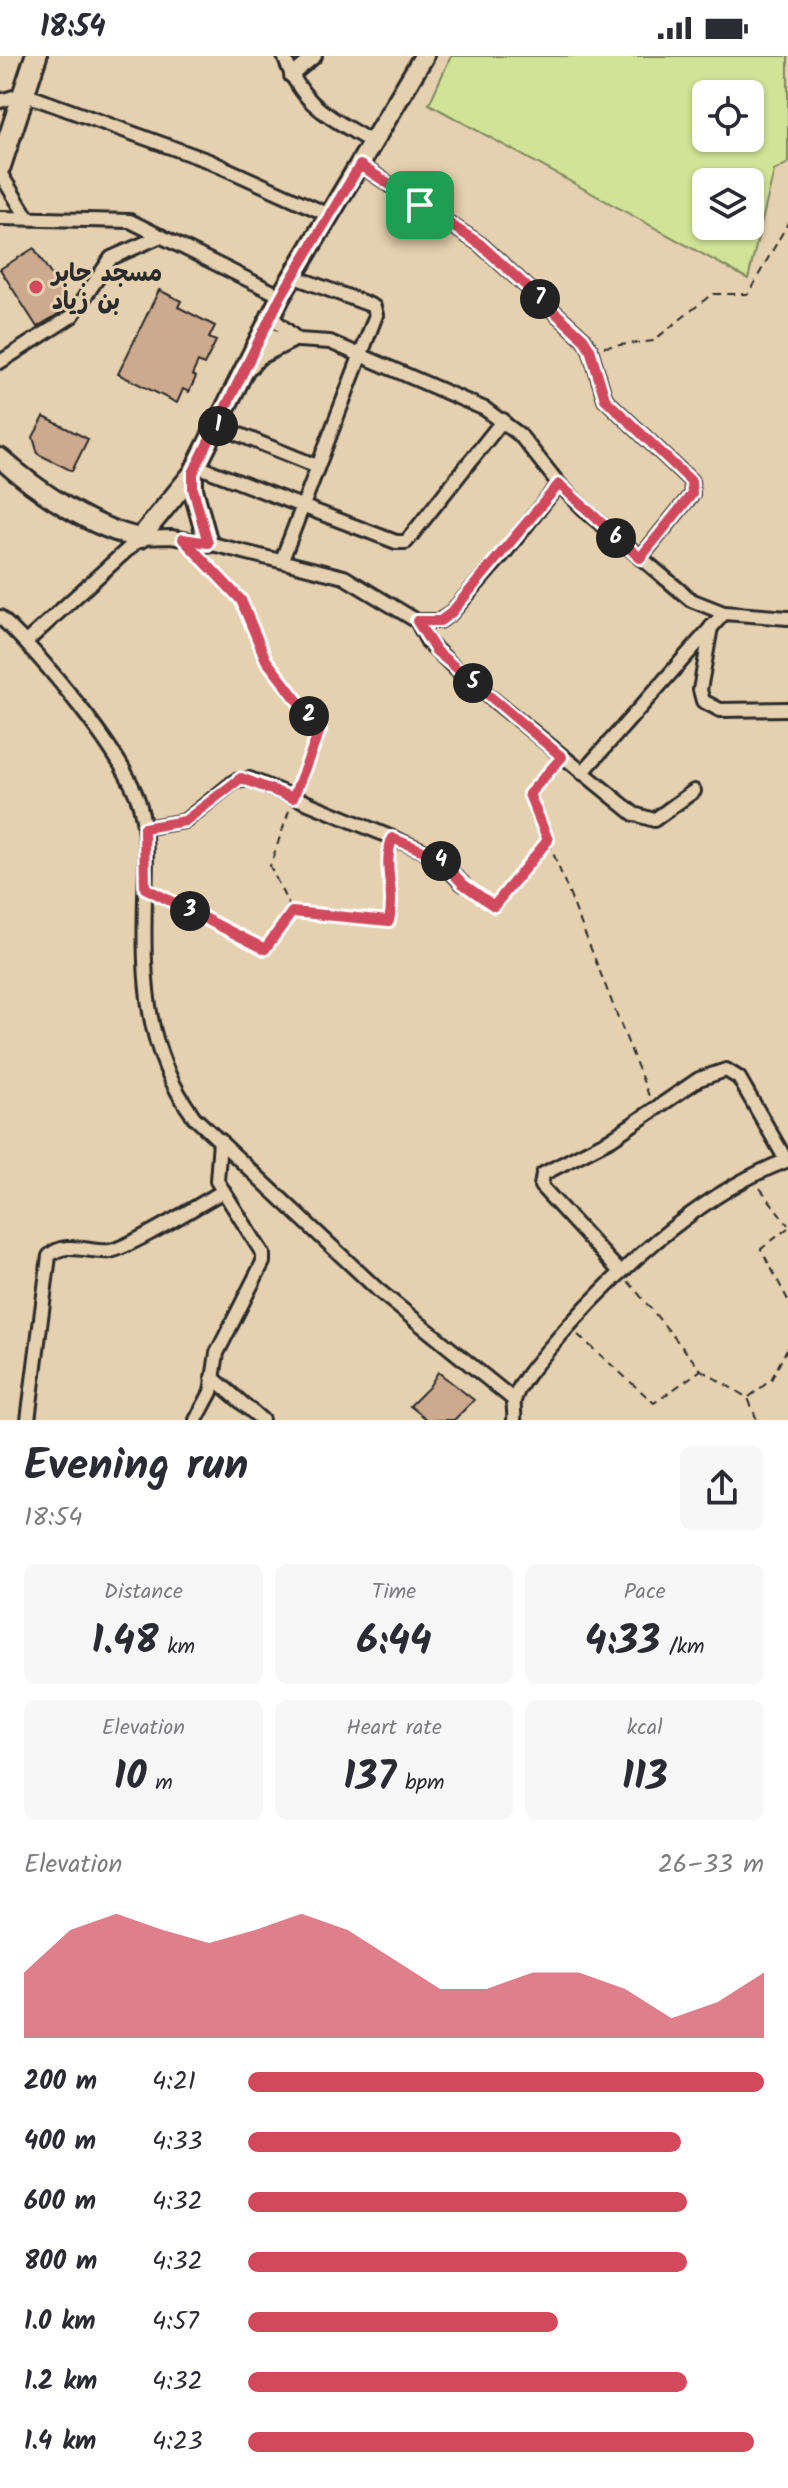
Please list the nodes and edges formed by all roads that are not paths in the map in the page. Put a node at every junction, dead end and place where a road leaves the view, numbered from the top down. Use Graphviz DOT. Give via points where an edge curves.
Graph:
graph roads {
  1 [pos="36,56"];
  2 [pos="284,56"];
  3 [pos="315,56"];
  4 [pos="424,56"];
  5 [pos="291,76"];
  6 [pos="24,94"];
  7 [pos="0,101"];
  8 [pos="373,143"];
  9 [pos="2,156"];
  10 [pos="360,165"];
  11 [pos="0,173"];
  12 [pos="329,215"];
  13 [pos="27,217"];
  14 [pos="0,218"];
  15 [pos="161,236"];
  16 [pos="292,276"];
  17 [pos="281,296"];
  18 [pos="266,324"];
  19 [pos="294,339"];
  20 [pos="364,355"];
  21 [pos="0,362"];
  22 [pos="245,369"];
  23 [pos="503,420"];
  24 [pos="218,426"];
  25 [pos="0,458"];
  26 [pos="317,466"];
  27 [pos="195,470"];
  28 [pos="559,484"];
  29 [pos="301,507"];
  30 [pos="140,538"];
  31 [pos="208,543"];
  32 [pos="640,558"];
  33 [pos="282,560"];
  34 [pos="724,613"];
  35 [pos="0,617"];
  36 [pos="788,618"];
  37 [pos="417,621"];
  38 [pos="711,627"];
  39 [pos="26,642"];
  40 [pos="788,709"];
  41 [pos="582,773"];
  42 [pos="694,791"];
  43 [pos="144,828"];
  44 [pos="463,884"];
  45 [pos="220,1140"];
  46 [pos="787,1160"];
  47 [pos="222,1192"];
  48 [pos="620,1272"];
  49 [pos="212,1377"];
  50 [pos="514,1400"];
  51 [pos="28,1420"];
  52 [pos="196,1420"];
  53 [pos="262,1420"];
  54 [pos="514,1420"];
  1 -- 6 [label="main road"];
  2 -- 5 [label="street"];
  3 -- 5 [label="street"];
  4 -- 8 [label="street"];
  5 -- 8 [label="street" via="310,103"];
  6 -- 7 [label="street"];
  6 -- 9 [label="main road"];
  6 -- 12 [label="street" via="209,161"];
  8 -- 10 [label="street"];
  10 -- 12 [label="street"];
  10 -- 32 [label="street" via="480,244 590,349 605,399 691,481 692,494"];
  11 -- 13 [label="street"];
  12 -- 16 [label="street"];
  13 -- 14 [label="street"];
  13 -- 15 [label="street" via="117,219"];
  15 -- 17 [label="street"];
  15 -- 21 [label="street" via="111,258 72,316"];
  16 -- 17 [label="street"];
  16 -- 20 [label="street" via="374,307"];
  17 -- 18 [label="street"];
  18 -- 19 [label="street"];
  18 -- 22 [label="street"];
  19 -- 20 [label="street" via="330,342"];
  19 -- 22 [label="street" via="258,355"];
  20 -- 23 [label="street"];
  20 -- 26 [label="street"];
  22 -- 24 [label="street"];
  23 -- 28 [label="street"];
  23 -- 29 [label="street" via="406,542"];
  24 -- 26 [label="street"];
  24 -- 27 [label="street"];
  25 -- 30 [label="street" via="69,506"];
  26 -- 29 [label="street"];
  27 -- 29 [label="street"];
  27 -- 30 [label="street"];
  27 -- 31 [label="street" via="193,489"];
  28 -- 32 [label="street"];
  28 -- 37 [label="street" via="451,613 440,621"];
  29 -- 33 [label="street"];
  30 -- 31 [label="street"];
  30 -- 39 [label="street"];
  31 -- 33 [label="street"];
  32 -- 34 [label="street" via="691,600"];
  33 -- 37 [label="street" via="344,577"];
  34 -- 36 [label="street"];
  34 -- 38 [label="street"];
  35 -- 39 [label="street"];
  37 -- 41 [label="street" via="436,651"];
  38 -- 40 [label="street" via="700,690 703,701 720,710"];
  38 -- 41 [label="street"];
  39 -- 43 [label="street" via="126,771"];
  41 -- 42 [label="street" via="646,820 660,817"];
  43 -- 44 [label="street" via="185,821 241,778 438,857"];
  43 -- 45 [label="street" via="146,981 152,1027 162,1064 194,1117"];
  45 -- 47 [label="street" via="215,1172"];
  45 -- 50 [label="street" via="378,1290"];
  46 -- 48 [label="street" via="751,1176"];
  46 -- 48 [label="street" via="733,1072 726,1070 699,1079 611,1139 539,1179"];
  47 -- 49 [label="street" via="263,1254 263,1262 217,1353"];
  47 -- 51 [label="street" via="115,1249 68,1248 49,1256"];
  48 -- 50 [label="street" via="538,1362"];
  49 -- 52 [label="street" via="211,1392"];
  49 -- 53 [label="street"];
  50 -- 54 [label="street"];
}
